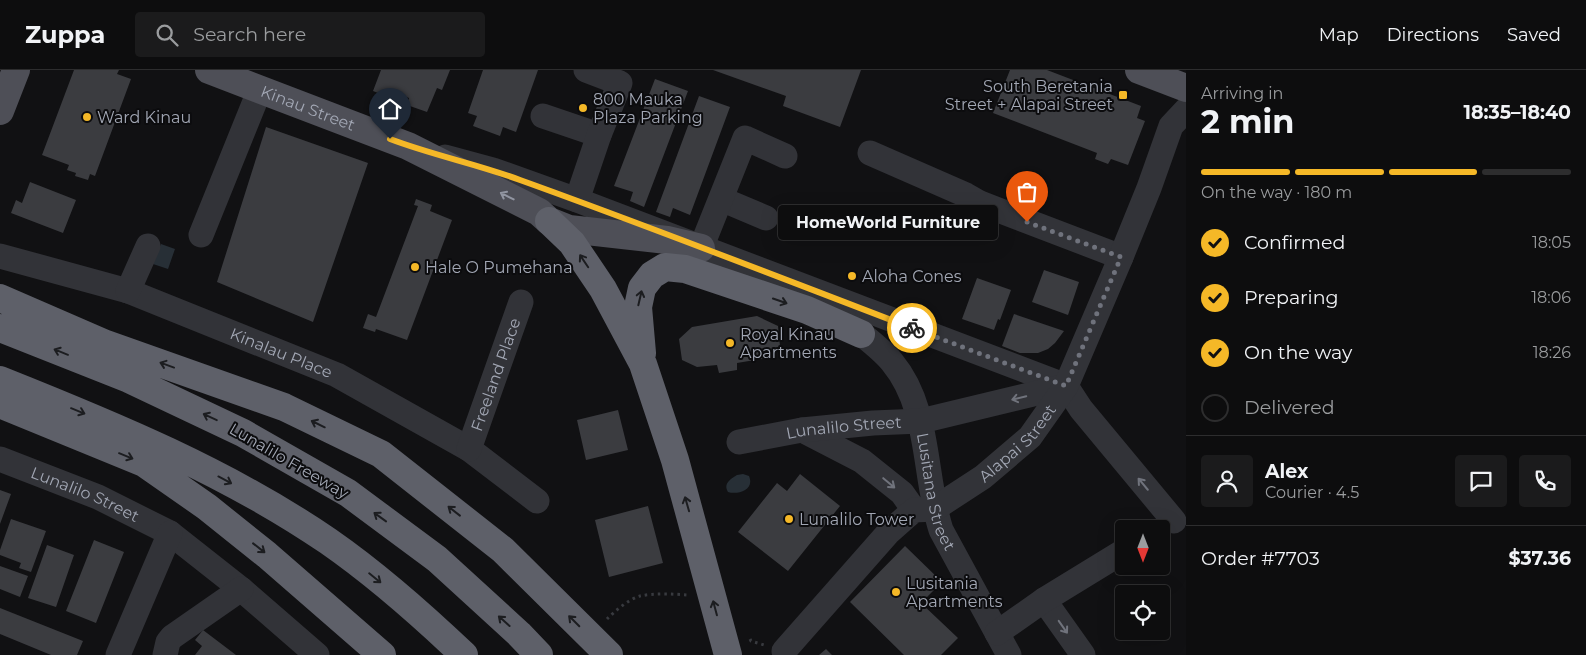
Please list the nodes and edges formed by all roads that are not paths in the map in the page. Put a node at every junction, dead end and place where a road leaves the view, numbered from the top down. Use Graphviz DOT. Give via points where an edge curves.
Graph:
graph roads {
  1 [pos="16,70"];
  2 [pos="209,70"];
  3 [pos="586,70"];
  4 [pos="1139,70"];
  5 [pos="1186,88"];
  6 [pos="260,89"];
  7 [pos="0,110"];
  8 [pos="1186,110"];
  9 [pos="543,116"];
  10 [pos="599,136"];
  11 [pos="408,146"];
  12 [pos="870,153"];
  13 [pos="785,156"];
  14 [pos="720,199"];
  15 [pos="577,200"];
  16 [pos="766,218"];
  17 [pos="549,221"];
  18 [pos="200,234"];
  19 [pos="148,246"];
  20 [pos="701,248"];
  21 [pos="0,256"];
  22 [pos="1121,257"];
  23 [pos="810,289"];
  24 [pos="128,291"];
  25 [pos="0,298"];
  26 [pos="521,302"];
  27 [pos="0,328"];
  28 [pos="860,334"];
  29 [pos="643,364"];
  30 [pos="0,380"];
  31 [pos="1066,386"];
  32 [pos="0,404"];
  33 [pos="921,421"];
  34 [pos="873,423"];
  35 [pos="802,430"];
  36 [pos="739,442"];
  37 [pos="469,449"];
  38 [pos="0,459"];
  39 [pos="859,460"];
  40 [pos="537,501"];
  41 [pos="924,509"];
  42 [pos="1174,521"];
  43 [pos="170,533"];
  44 [pos="1115,557"];
  45 [pos="241,589"];
  46 [pos="1044,600"];
  47 [pos="997,633"];
  48 [pos="784,651"];
  49 [pos="118,655"];
  50 [pos="165,655"];
  51 [pos="317,655"];
  52 [pos="382,655"];
  53 [pos="464,655"];
  54 [pos="539,655"];
  55 [pos="608,655"];
  56 [pos="728,655"];
  57 [pos="1009,655"];
  58 [pos="1083,655"];
  1 -- 7 [label="main road"];
  2 -- 6 [label="main road, Kinau Street"];
  3 -- 10 [label="street" via="620,83"];
  4 -- 5 [label="main road"];
  6 -- 11 [label="main road, Kinau Street"];
  6 -- 18 [label="street"];
  8 -- 22 [label="street, Alapai Street" via="1171,126"];
  9 -- 10 [label="street"];
  10 -- 15 [label="street"];
  11 -- 15 [label="street, Kinau Street" via="493,170"];
  17 -- 11 [label="main road, Kinau Street, one-way" via="539,212"];
  12 -- 22 [label="street" via="980,203"];
  13 -- 14 [label="street" via="745,138"];
  14 -- 16 [label="street"];
  14 -- 20 [label="street"];
  15 -- 20 [label="street, Kinau Street"];
  17 -- 20 [label="main road, Kinau Street" via="569,229 667,240"];
  29 -- 17 [label="highway, one-way" via="603,289 572,243"];
  19 -- 24 [label="street"];
  20 -- 23 [label="street, Kinau Street"];
  21 -- 24 [label="street, Kinalau Place"];
  22 -- 31 [label="street, Alapai Street"];
  23 -- 28 [label="street, Lusitana Street"];
  23 -- 31 [label="street, Kinau Street"];
  24 -- 37 [label="street, Kinalau Place" via="337,375"];
  55 -- 25 [label="highway, one-way" via="503,550 381,454 284,407 106,344"];
  26 -- 37 [label="street, Freeland Place"];
  54 -- 27 [label="highway, Lunalilo Freeway, one-way" via="437,559 348,493 243,433 129,380"];
  29 -- 28 [label="highway, one-way" via="638,307 642,288 652,274 665,267 685,269 806,310"];
  28 -- 33 [label="street, Lusitana Street" via="891,360 904,378"];
  56 -- 29 [label="highway, one-way" via="678,469"];
  30 -- 53 [label="highway, one-way" via="155,445 253,495 336,547 416,610"];
  31 -- 33 [label="street, Lunalilo Street, one-way"];
  31 -- 41 [label="street, Alapai Street" via="1030,437 983,477"];
  42 -- 31 [label="street, one-way" via="1081,410"];
  32 -- 52 [label="highway, one-way" via="144,463 267,555"];
  33 -- 34 [label="street, Lunalilo Street"];
  33 -- 41 [label="street, Lusitana Street"];
  34 -- 35 [label="street, Lunalilo Street"];
  34 -- 39 [label="street" via="862,436"];
  35 -- 36 [label="street, Lunalilo Street"];
  35 -- 39 [label="street"];
  37 -- 40 [label="street, Kinalau Place"];
  38 -- 43 [label="street, Lunalilo Street" via="93,495"];
  39 -- 41 [label="street, one-way"];
  41 -- 47 [label="street, Lusitana Street" via="941,530"];
  41 -- 48 [label="street, Alapai Street" via="888,533"];
  43 -- 45 [label="street, Lunalilo Street"];
  43 -- 49 [label="street"];
  44 -- 46 [label="street"];
  45 -- 50 [label="street" via="172,637"];
  45 -- 51 [label="street, Lunalilo Street"];
  46 -- 47 [label="street"];
  46 -- 58 [label="street, one-way"];
  47 -- 57 [label="street, Lusitana Street"];
}
